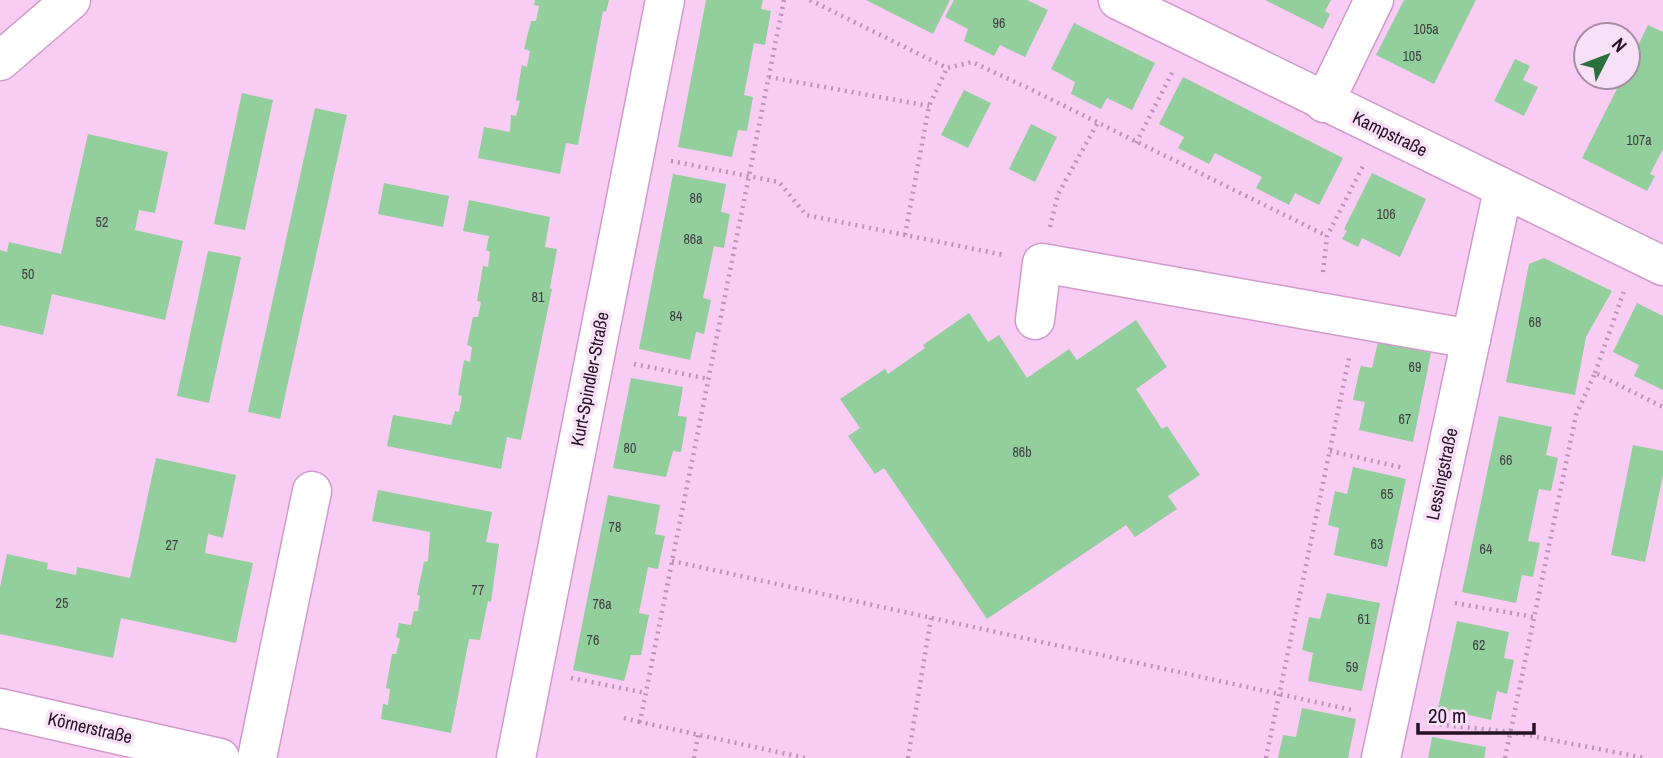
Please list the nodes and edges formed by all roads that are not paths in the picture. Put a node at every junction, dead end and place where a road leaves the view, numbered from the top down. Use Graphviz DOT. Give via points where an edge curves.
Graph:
graph roads {
  1 [pos="71,0"];
  2 [pos="665,0"];
  3 [pos="1118,0"];
  4 [pos="1374,0"];
  5 [pos="0,61"];
  6 [pos="1324,103"];
  7 [pos="1503,190"];
  8 [pos="1654,253"];
  9 [pos="1035,320"];
  10 [pos="1471,339"];
  11 [pos="313,491"];
  12 [pos="0,708"];
  13 [pos="161,751"];
  14 [pos="220,758"];
  15 [pos="257,758"];
  16 [pos="516,758"];
  17 [pos="1381,758"];
  1 -- 5 [label="street"];
  2 -- 16 [label="street, Kurt-Spindler-Straße"];
  3 -- 6 [label="street, Kampstraße"];
  4 -- 6 [label="street"];
  6 -- 7 [label="street, Kampstraße"];
  7 -- 8 [label="street, Kampstraße"];
  7 -- 10 [label="street, Lessingstraße"];
  9 -- 10 [label="street" via="1042,263"];
  10 -- 17 [label="street, Lessingstraße"];
  11 -- 15 [label="street"];
  12 -- 13 [label="street, Körnerstraße"];
  13 -- 14 [label="street, Körnerstraße"];
}
